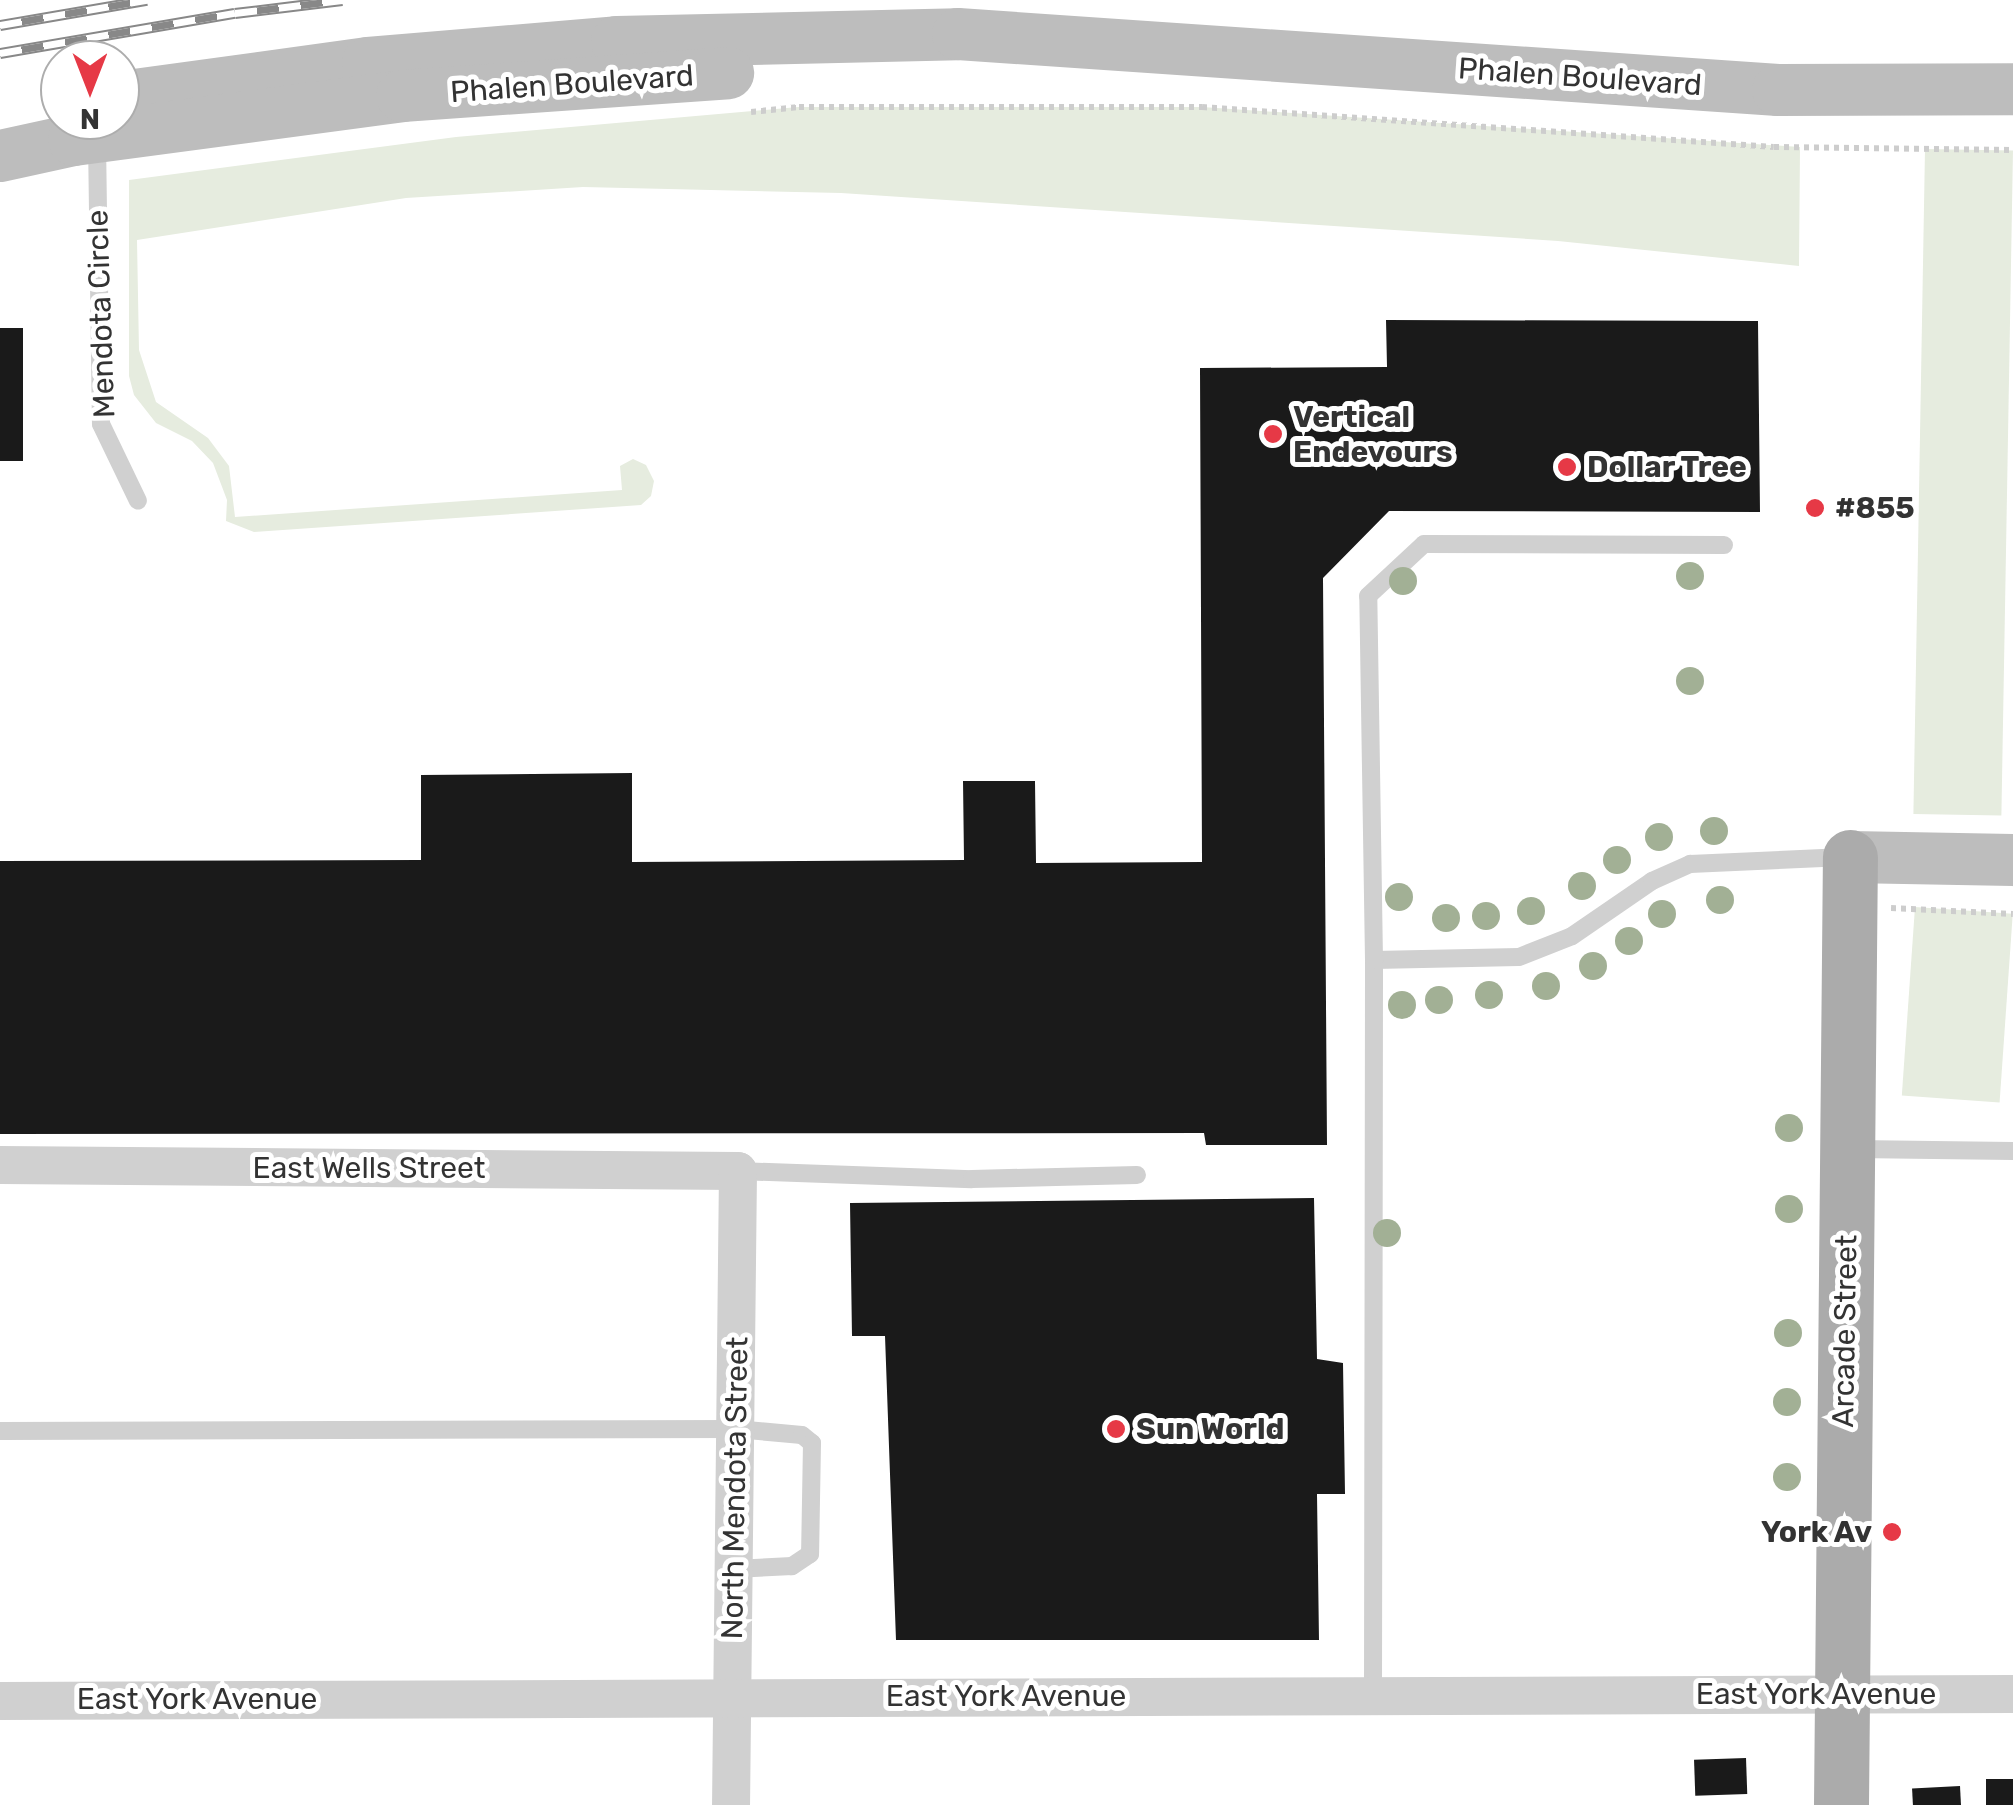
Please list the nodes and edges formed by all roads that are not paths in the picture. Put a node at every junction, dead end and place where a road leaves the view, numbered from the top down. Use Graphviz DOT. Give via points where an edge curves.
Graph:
graph roads {
  1 [pos="2013,89"];
  2 [pos="140,112"];
  3 [pos="40,118"];
  4 [pos="0,120"];
  5 [pos="40,139"];
  6 [pos="95,140"];
  7 [pos="0,156"];
  8 [pos="138,501"];
  9 [pos="1724,545"];
  10 [pos="1850,857"];
  11 [pos="2013,860"];
  12 [pos="1374,960"];
  13 [pos="1847,1148"];
  14 [pos="2013,1152"];
  15 [pos="0,1165"];
  16 [pos="738,1171"];
  17 [pos="1137,1175"];
  18 [pos="736,1429"];
  19 [pos="0,1431"];
  20 [pos="734,1569"];
  21 [pos="1841,1694"];
  22 [pos="2013,1694"];
  23 [pos="1373,1695"];
  24 [pos="732,1696"];
  25 [pos="0,1701"];
  26 [pos="732,1805"];
  27 [pos="1841,1805"];
  1 -- 2 [label="main road, Phalen Boulevard" via="1778,90 1148,49"];
  3 -- 4 [label="main road, Phalen Boulevard"];
  5 -- 7 [label="main road, Phalen Boulevard"];
  6 -- 8 [label="lane, Mendota Circle" via="101,424"];
  9 -- 12 [label="lane" via="1424,544 1368,596"];
  10 -- 11 [label="main road"];
  10 -- 12 [label="lane" via="1690,864 1652,881 1572,936 1518,957"];
  10 -- 13 [label="main road, Arcade Street"];
  12 -- 23 [label="lane"];
  13 -- 14 [label="lane"];
  13 -- 21 [label="main road, Arcade Street"];
  15 -- 16 [label="street, East Wells Street"];
  16 -- 17 [label="lane" via="972,1179"];
  16 -- 18 [label="street, North Mendota Street"];
  18 -- 19 [label="lane"];
  18 -- 20 [label="street, North Mendota Street"];
  18 -- 20 [label="lane" via="802,1435 812,1443 810,1554 792,1566"];
  20 -- 24 [label="street, North Mendota Street"];
  21 -- 22 [label="street, East York Avenue"];
  21 -- 23 [label="street, East York Avenue"];
  21 -- 27 [label="main road, Arcade Street"];
  23 -- 24 [label="street, East York Avenue"];
  24 -- 25 [label="street, East York Avenue"];
  24 -- 26 [label="street, North Mendota Street"];
}
